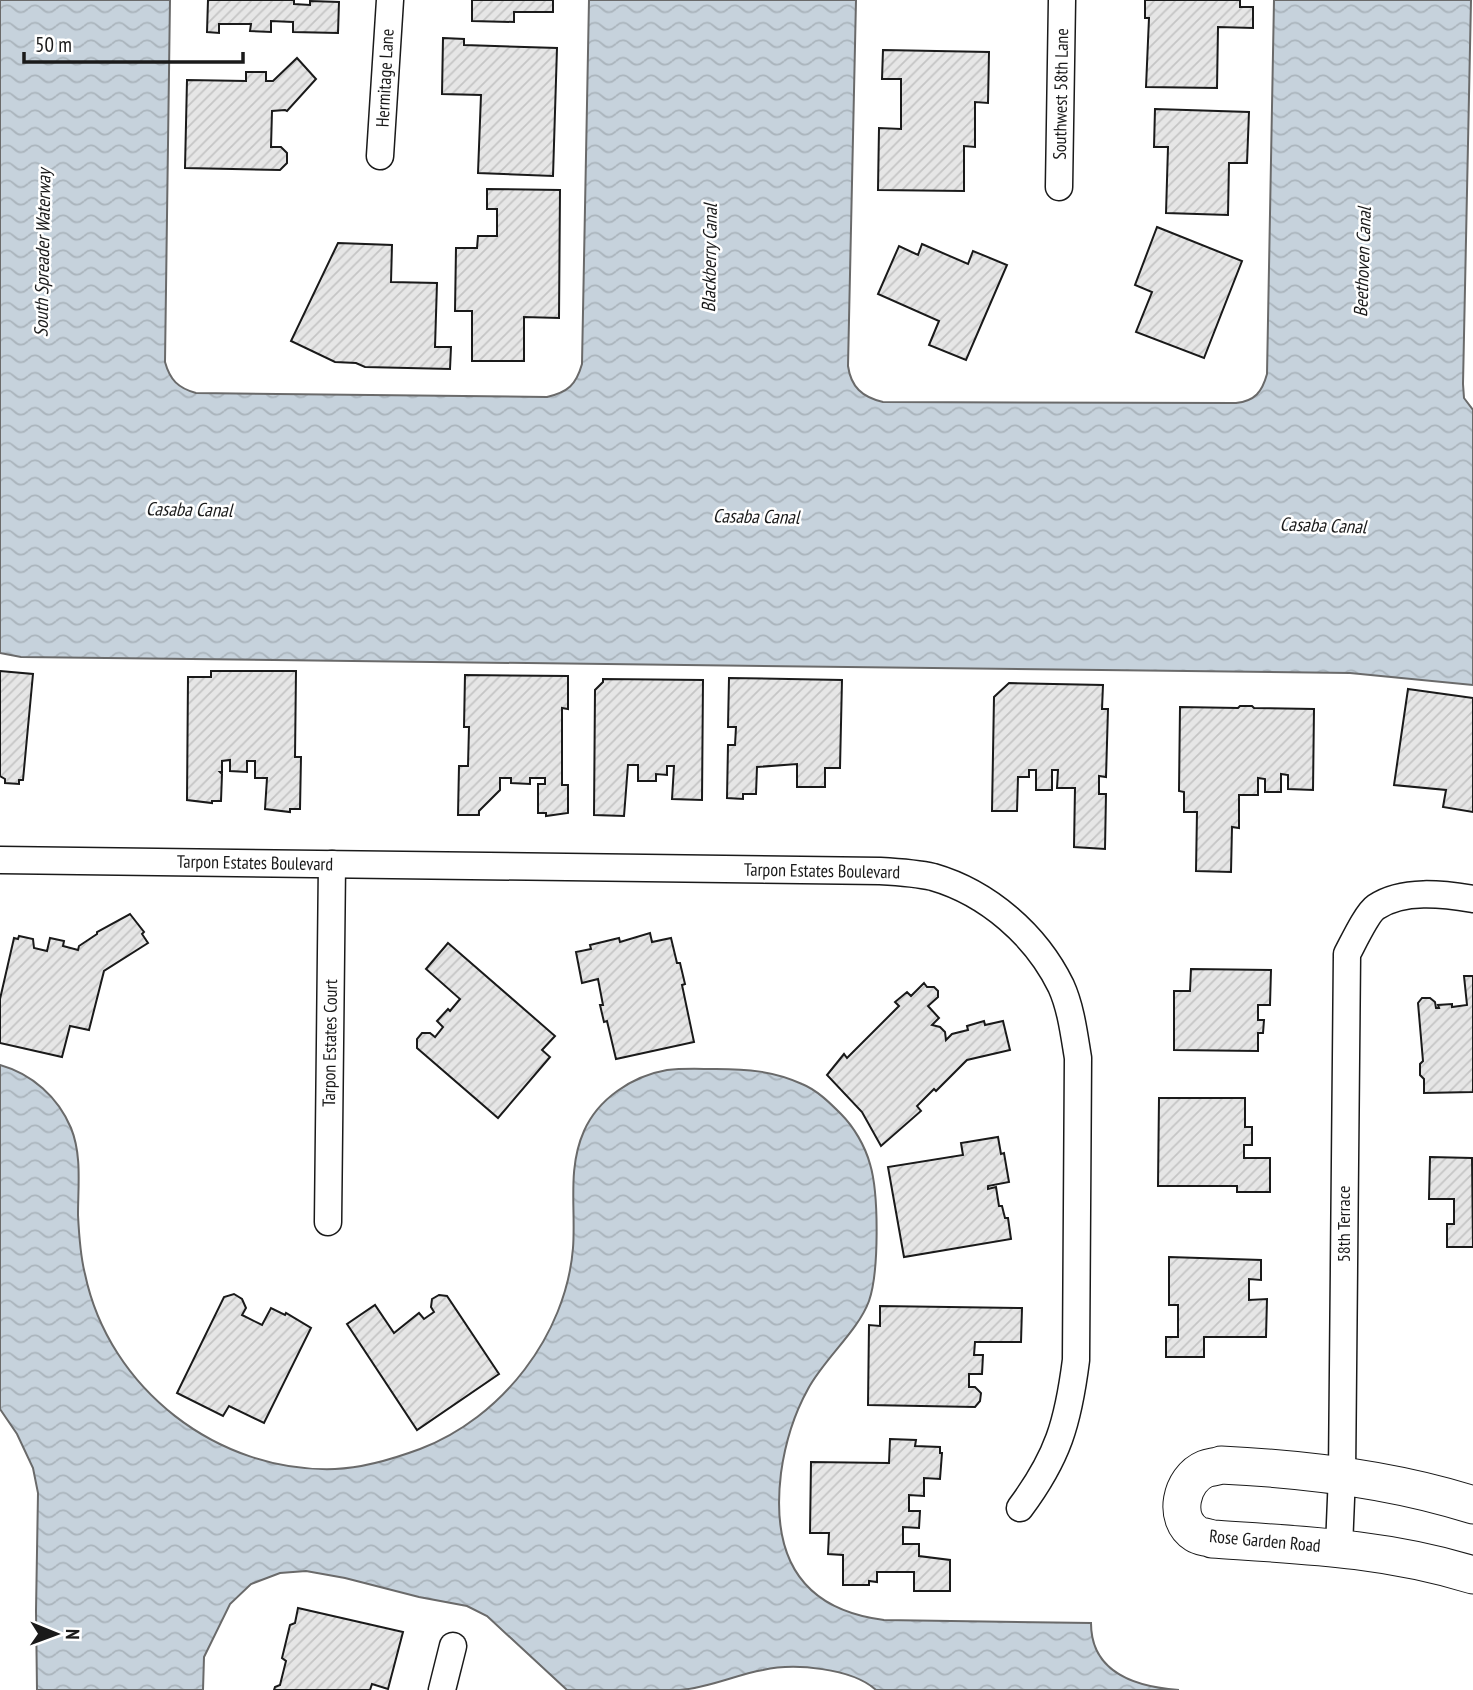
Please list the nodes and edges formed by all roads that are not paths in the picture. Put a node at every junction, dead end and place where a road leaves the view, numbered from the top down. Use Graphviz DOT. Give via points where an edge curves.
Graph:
graph roads {
  1 [pos="390,0"];
  2 [pos="1062,0"];
  3 [pos="380,156"];
  4 [pos="1059,187"];
  5 [pos="0,860"];
  6 [pos="332,864"];
  7 [pos="1473,899"];
  8 [pos="328,1222"];
  9 [pos="1342,1475"];
  10 [pos="1473,1505"];
  11 [pos="1020,1508"];
  12 [pos="1339,1547"];
  13 [pos="1473,1574"];
  14 [pos="453,1646"];
  15 [pos="442,1690"];
  1 -- 3 [label="street, Hermitage Lane"];
  2 -- 4 [label="street, Southwest 58th Lane"];
  5 -- 6 [label="street, Tarpon Estates Boulevard"];
  6 -- 8 [label="street, Tarpon Estates Court"];
  6 -- 11 [label="street, Tarpon Estates Boulevard" via="908,873 954,884 1003,914 1048,962 1062,988 1078,1058 1076,1360 1056,1451"];
  7 -- 9 [label="street, 58th Terrace" via="1410,895 1374,908 1346,954"];
  9 -- 10 [label="street, Rose Garden Road"];
  9 -- 12 [label="street, 58th Terrace"];
  9 -- 12 [label="street, Rose Garden Road" via="1221,1465 1192,1478 1181,1503 1184,1520 1195,1534 1212,1539"];
  12 -- 13 [label="street, Rose Garden Road" via="1403,1556"];
  14 -- 15 [label="street"];
}
